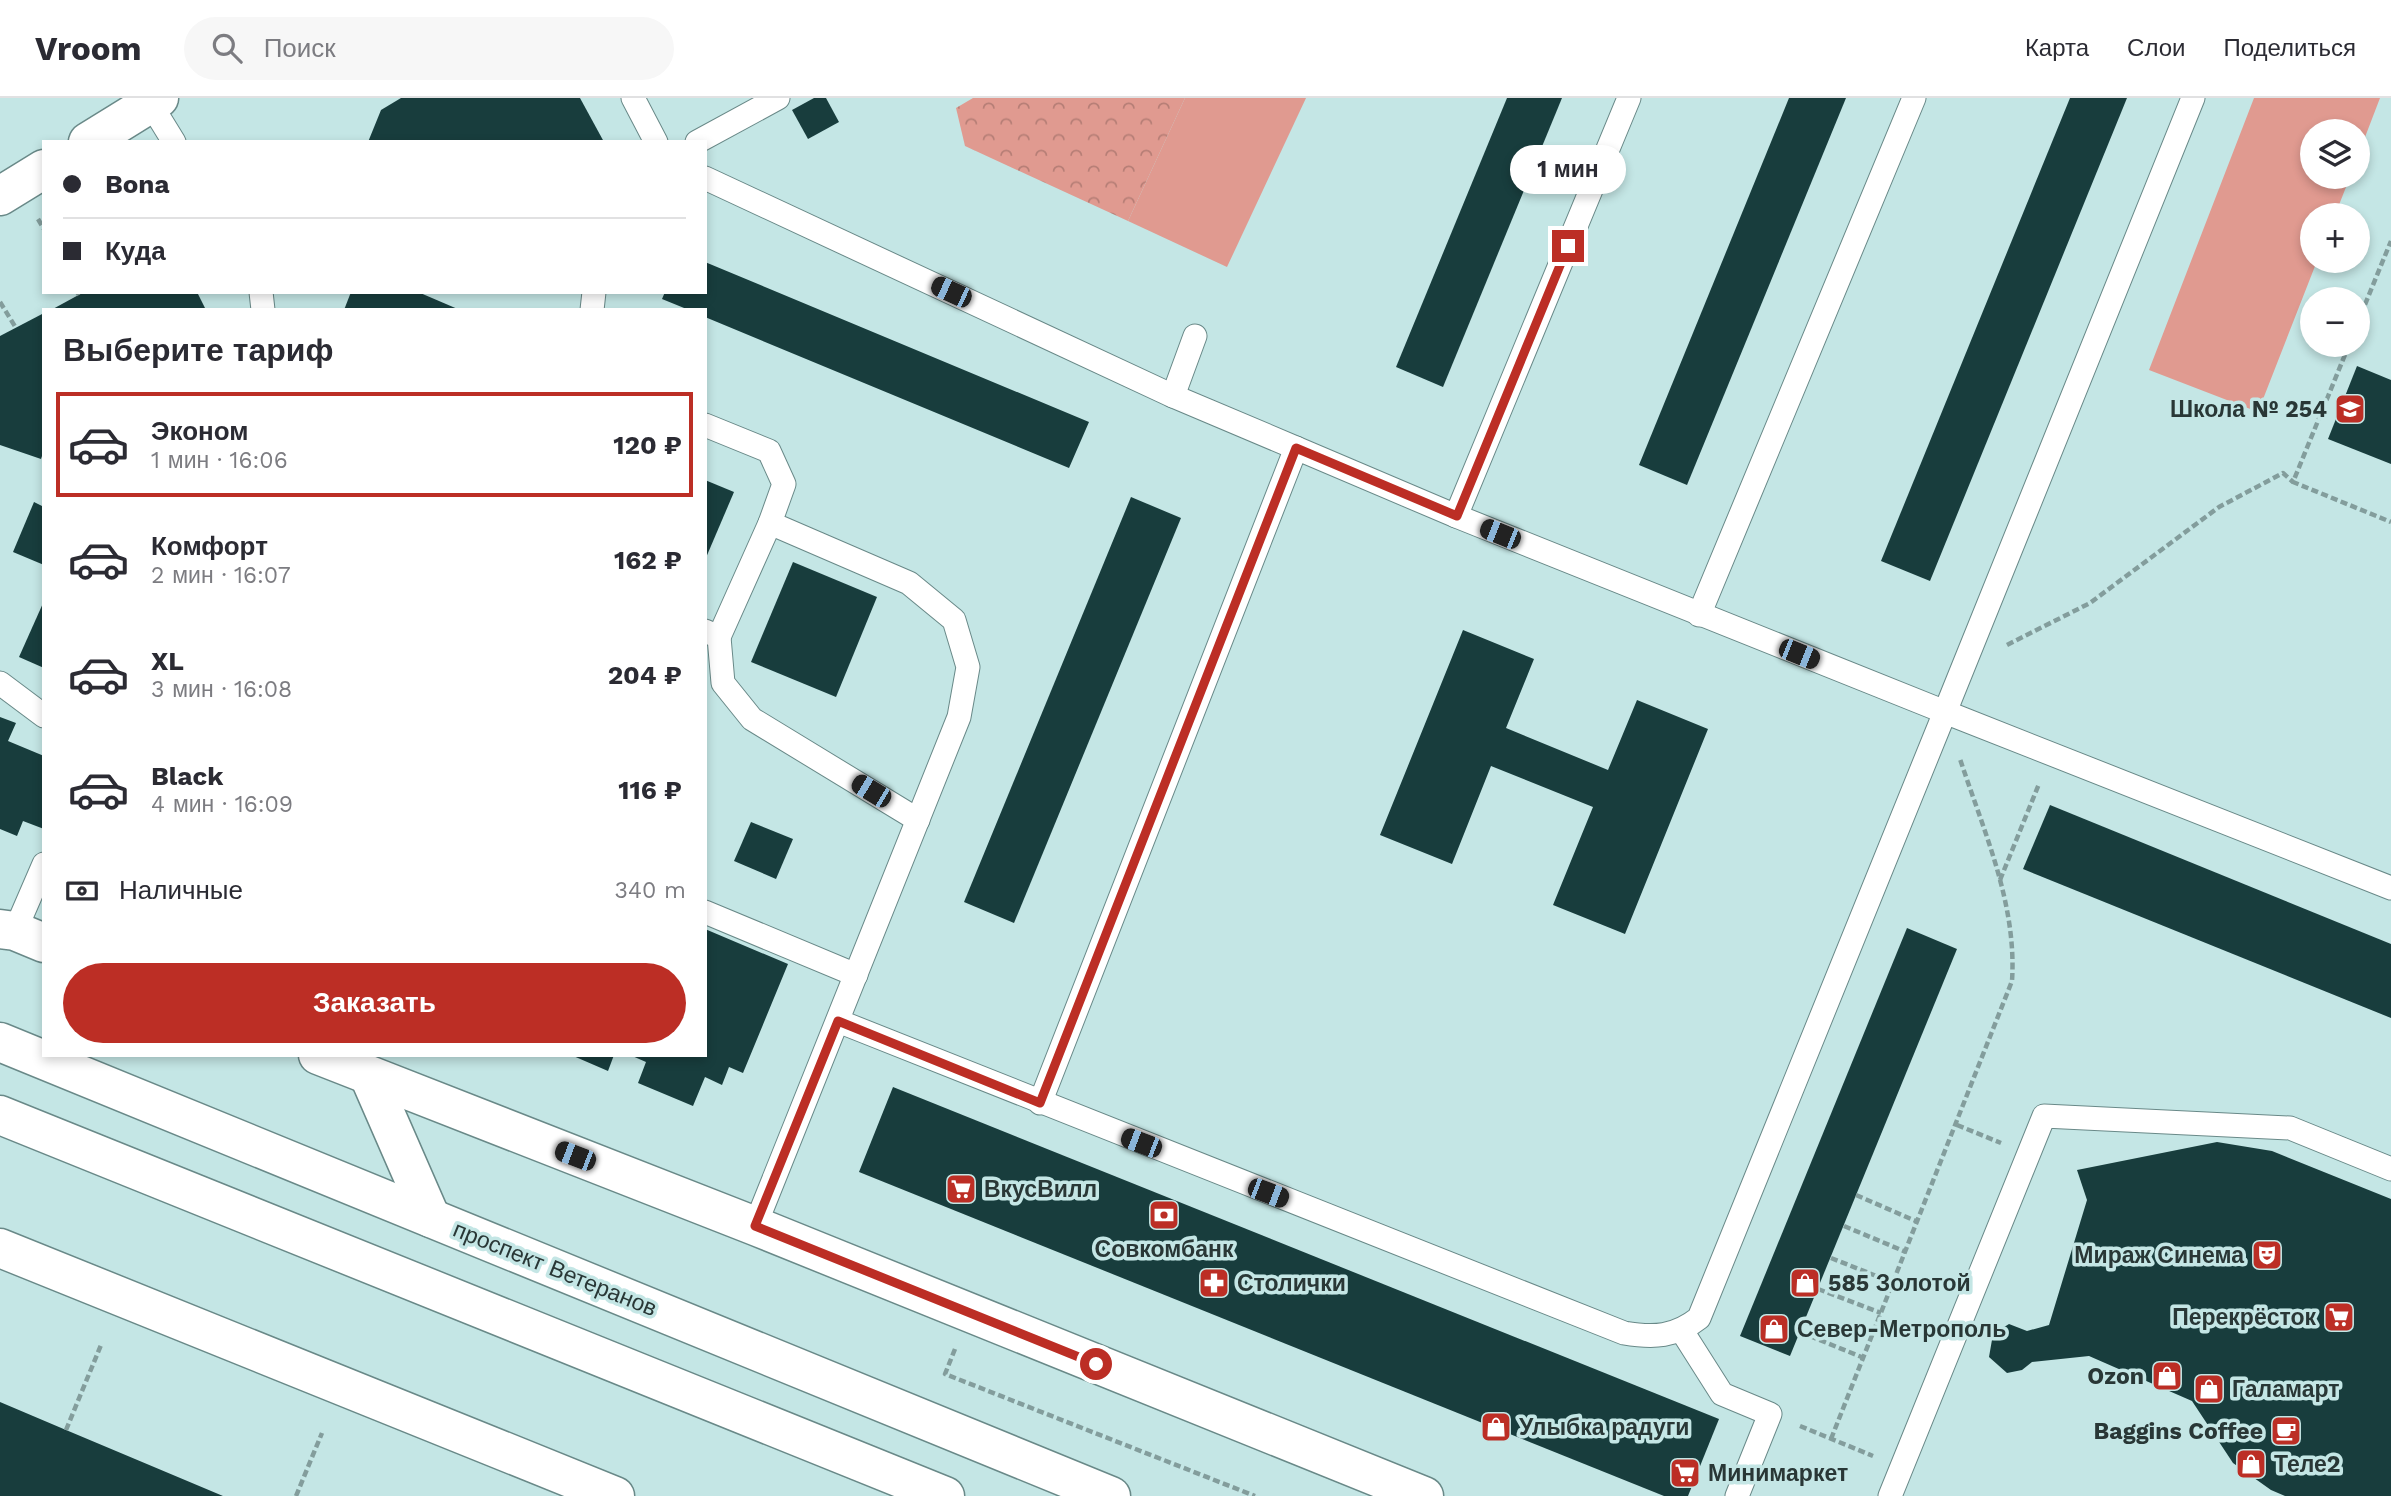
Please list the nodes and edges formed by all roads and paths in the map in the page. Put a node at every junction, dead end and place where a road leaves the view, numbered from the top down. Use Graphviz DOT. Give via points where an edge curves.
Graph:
graph roads {
  1 [pos="633,98"];
  2 [pos="778,98"];
  3 [pos="1629,98"];
  4 [pos="1914,98"];
  5 [pos="2193,98"];
  6 [pos="154,101"];
  7 [pos="91,140"];
  8 [pos="173,140"];
  9 [pos="655,140"];
  10 [pos="701,140"];
  11 [pos="42,170"];
  12 [pos="707,179"];
  13 [pos="0,196"];
  14 [pos="2391,241"];
  15 [pos="2370,292"];
  16 [pos="0,302"];
  17 [pos="16,328"];
  18 [pos="1195,336"];
  19 [pos="2344,357"];
  20 [pos="1173,396"];
  21 [pos="707,426"];
  22 [pos="1296,448"];
  23 [pos="2293,482"];
  24 [pos="1457,516"];
  25 [pos="2391,522"];
  26 [pos="769,523"];
  27 [pos="1699,615"];
  28 [pos="712,634"];
  29 [pos="1963,667"];
  30 [pos="0,683"];
  31 [pos="1945,712"];
  32 [pos="42,714"];
  33 [pos="2051,754"];
  34 [pos="918,820"];
  35 [pos="42,870"];
  36 [pos="2000,880"];
  37 [pos="2391,888"];
  38 [pos="707,913"];
  39 [pos="19,934"];
  40 [pos="856,975"];
  41 [pos="838,1021"];
  42 [pos="0,1042"];
  43 [pos="323,1057"];
  44 [pos="369,1076"];
  45 [pos="1040,1103"];
  46 [pos="0,1115"];
  47 [pos="1957,1125"];
  48 [pos="2028,1154"];
  49 [pos="2391,1169"];
  50 [pos="1856,1195"];
  51 [pos="431,1218"];
  52 [pos="1918,1222"];
  53 [pos="755,1226"];
  54 [pos="1844,1226"];
  55 [pos="0,1248"];
  56 [pos="1906,1252"];
  57 [pos="1830,1258"];
  58 [pos="1894,1283"];
  59 [pos="1818,1289"];
  60 [pos="1881,1313"];
  61 [pos="1682,1331"];
  62 [pos="1800,1332"];
  63 [pos="960,1336"];
  64 [pos="101,1345"];
  65 [pos="1864,1358"];
  66 [pos="1770,1414"];
  67 [pos="66,1430"];
  68 [pos="322,1433"];
  69 [pos="1831,1439"];
  70 [pos="1901,1468"];
  71 [pos="296,1496"];
  72 [pos="615,1496"];
  73 [pos="945,1496"];
  74 [pos="1111,1496"];
  75 [pos="1255,1496"];
  76 [pos="1424,1496"];
  77 [pos="1737,1496"];
  78 [pos="1889,1496"];
  1 -- 9 [label="lane"];
  2 -- 10 [label="lane"];
  3 -- 24 [label="lane"];
  4 -- 27 [label="lane"];
  5 -- 29 [label="lane"];
  6 -- 7 [label="main road"];
  6 -- 8 [label="lane"];
  11 -- 13 [label="main road"];
  12 -- 20 [label="lane"];
  14 -- 15 [label="path"];
  16 -- 17 [label="path"];
  18 -- 20 [label="lane"];
  19 -- 23 [label="path"];
  20 -- 22 [label="lane"];
  21 -- 26 [label="lane" via="769,451 783,484"];
  22 -- 24 [label="lane"];
  22 -- 45 [label="lane"];
  23 -- 25 [label="path"];
  23 -- 29 [label="path" via="2283,472 2219,507 2090,603"];
  24 -- 27 [label="lane"];
  26 -- 28 [label="lane"];
  26 -- 34 [label="lane" via="909,583 954,620 968,667 959,717"];
  27 -- 31 [label="lane"];
  28 -- 34 [label="lane" via="723,682 752,719"];
  29 -- 31 [label="lane"];
  30 -- 32 [label="lane"];
  31 -- 33 [label="lane"];
  31 -- 36 [label="path"];
  31 -- 61 [label="lane" via="1699,1318"];
  33 -- 36 [label="path"];
  33 -- 37 [label="lane"];
  34 -- 40 [label="lane"];
  35 -- 39 [label="lane"];
  36 -- 47 [label="path" via="2014,946 2012,981"];
  38 -- 40 [label="lane"];
  40 -- 41 [label="lane"];
  41 -- 45 [label="lane"];
  41 -- 53 [label="lane"];
  42 -- 51 [label="main road, проспект Ветеранов"];
  43 -- 44 [label="main road"];
  44 -- 51 [label="main road"];
  44 -- 53 [label="main road"];
  45 -- 61 [label="lane" via="1624,1333 1652,1338"];
  46 -- 73 [label="main road"];
  47 -- 48 [label="path"];
  47 -- 52 [label="path"];
  48 -- 49 [label="lane" via="2043,1115 2290,1128"];
  48 -- 70 [label="lane"];
  50 -- 52 [label="path"];
  51 -- 74 [label="main road, проспект Ветеранов"];
  52 -- 56 [label="path"];
  53 -- 76 [label="main road"];
  54 -- 56 [label="path"];
  55 -- 72 [label="main road"];
  56 -- 58 [label="path"];
  57 -- 58 [label="path"];
  58 -- 60 [label="path"];
  59 -- 60 [label="path"];
  60 -- 65 [label="path"];
  61 -- 66 [label="lane" via="1722,1394"];
  62 -- 65 [label="path"];
  63 -- 75 [label="path" via="945,1374"];
  64 -- 67 [label="path"];
  65 -- 69 [label="path"];
  66 -- 69 [label="path"];
  66 -- 77 [label="lane"];
  68 -- 71 [label="path"];
  69 -- 70 [label="path"];
  70 -- 78 [label="lane"];
}
